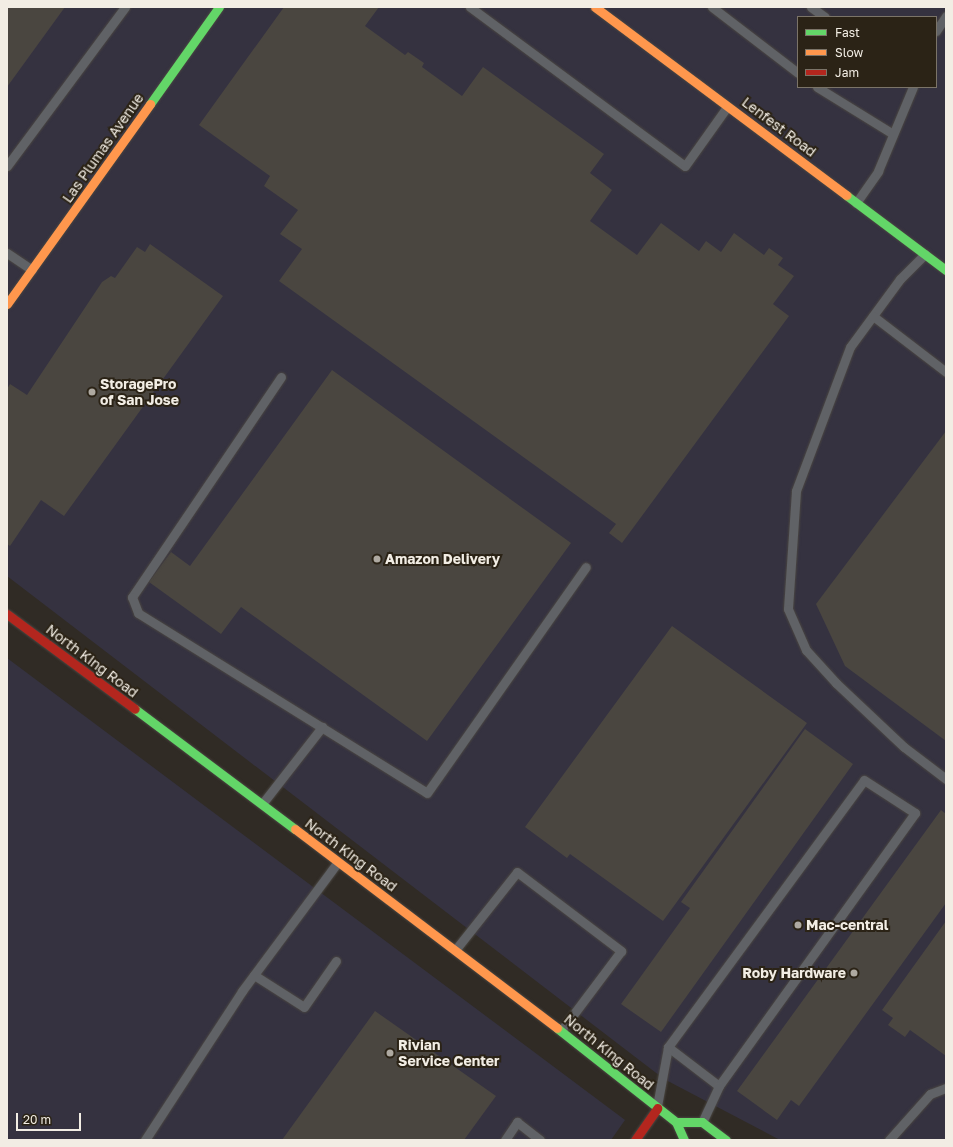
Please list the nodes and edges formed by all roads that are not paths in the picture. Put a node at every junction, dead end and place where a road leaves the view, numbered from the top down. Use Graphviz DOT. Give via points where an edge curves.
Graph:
graph roads {
  1 [pos="125,7"];
  2 [pos="219,7"];
  3 [pos="470,7"];
  4 [pos="595,7"];
  5 [pos="712,7"];
  6 [pos="811,7"];
  7 [pos="824,16"];
  8 [pos="946,16"];
  9 [pos="937,30"];
  10 [pos="797,72"];
  11 [pos="819,88"];
  12 [pos="913,88"];
  13 [pos="727,106"];
  14 [pos="893,134"];
  15 [pos="7,166"];
  16 [pos="856,203"];
  17 [pos="7,253"];
  18 [pos="925,254"];
  19 [pos="32,270"];
  20 [pos="946,270"];
  21 [pos="7,304"];
  22 [pos="873,316"];
  23 [pos="946,372"];
  24 [pos="281,377"];
  25 [pos="586,567"];
  26 [pos="7,614"];
  27 [pos="322,727"];
  28 [pos="946,779"];
  29 [pos="262,804"];
  30 [pos="337,863"];
  31 [pos="456,949"];
  32 [pos="336,961"];
  33 [pos="254,974"];
  34 [pos="561,1031"];
  35 [pos="668,1047"];
  36 [pos="719,1086"];
  37 [pos="946,1088"];
  38 [pos="656,1108"];
  39 [pos="676,1122"];
  40 [pos="702,1122"];
  41 [pos="145,1140"];
  42 [pos="505,1140"];
  43 [pos="540,1140"];
  44 [pos="635,1140"];
  45 [pos="684,1140"];
  46 [pos="726,1140"];
  47 [pos="889,1140"];
  1 -- 15 [label="lane"];
  2 -- 19 [label="main road, Las Plumas Avenue"];
  3 -- 13 [label="lane" via="684,166"];
  4 -- 13 [label="main road, Lenfest Road"];
  5 -- 10 [label="lane"];
  6 -- 7 [label="lane"];
  8 -- 9 [label="lane"];
  11 -- 14 [label="lane"];
  12 -- 14 [label="lane"];
  13 -- 16 [label="main road, Lenfest Road"];
  14 -- 16 [label="lane" via="878,171"];
  16 -- 18 [label="main road, Lenfest Road"];
  17 -- 19 [label="lane"];
  18 -- 20 [label="main road, Lenfest Road"];
  18 -- 22 [label="lane"];
  19 -- 21 [label="main road, Las Plumas Avenue"];
  22 -- 23 [label="lane"];
  22 -- 28 [label="lane" via="850,347 796,491 788,609 806,650 836,684 904,747"];
  24 -- 27 [label="lane" via="132,597 138,613"];
  25 -- 27 [label="lane" via="427,793"];
  26 -- 29 [label="main road, North King Road"];
  27 -- 29 [label="lane"];
  29 -- 30 [label="main road, North King Road"];
  30 -- 31 [label="main road, North King Road"];
  30 -- 33 [label="lane"];
  31 -- 34 [label="main road, North King Road"];
  31 -- 34 [label="lane" via="517,872 621,951"];
  32 -- 33 [label="lane" via="304,1007"];
  33 -- 41 [label="lane"];
  34 -- 38 [label="main road, North King Road"];
  35 -- 36 [label="lane"];
  35 -- 36 [label="lane" via="864,780 915,813"];
  35 -- 38 [label="lane"];
  36 -- 40 [label="lane"];
  37 -- 47 [label="lane" via="930,1094"];
  38 -- 39 [label="main road, North King Road"];
  38 -- 44 [label="main road"];
  39 -- 40 [label="main road"];
  39 -- 45 [label="main road"];
  40 -- 46 [label="main road"];
  42 -- 43 [label="lane" via="517,1122"];
}
